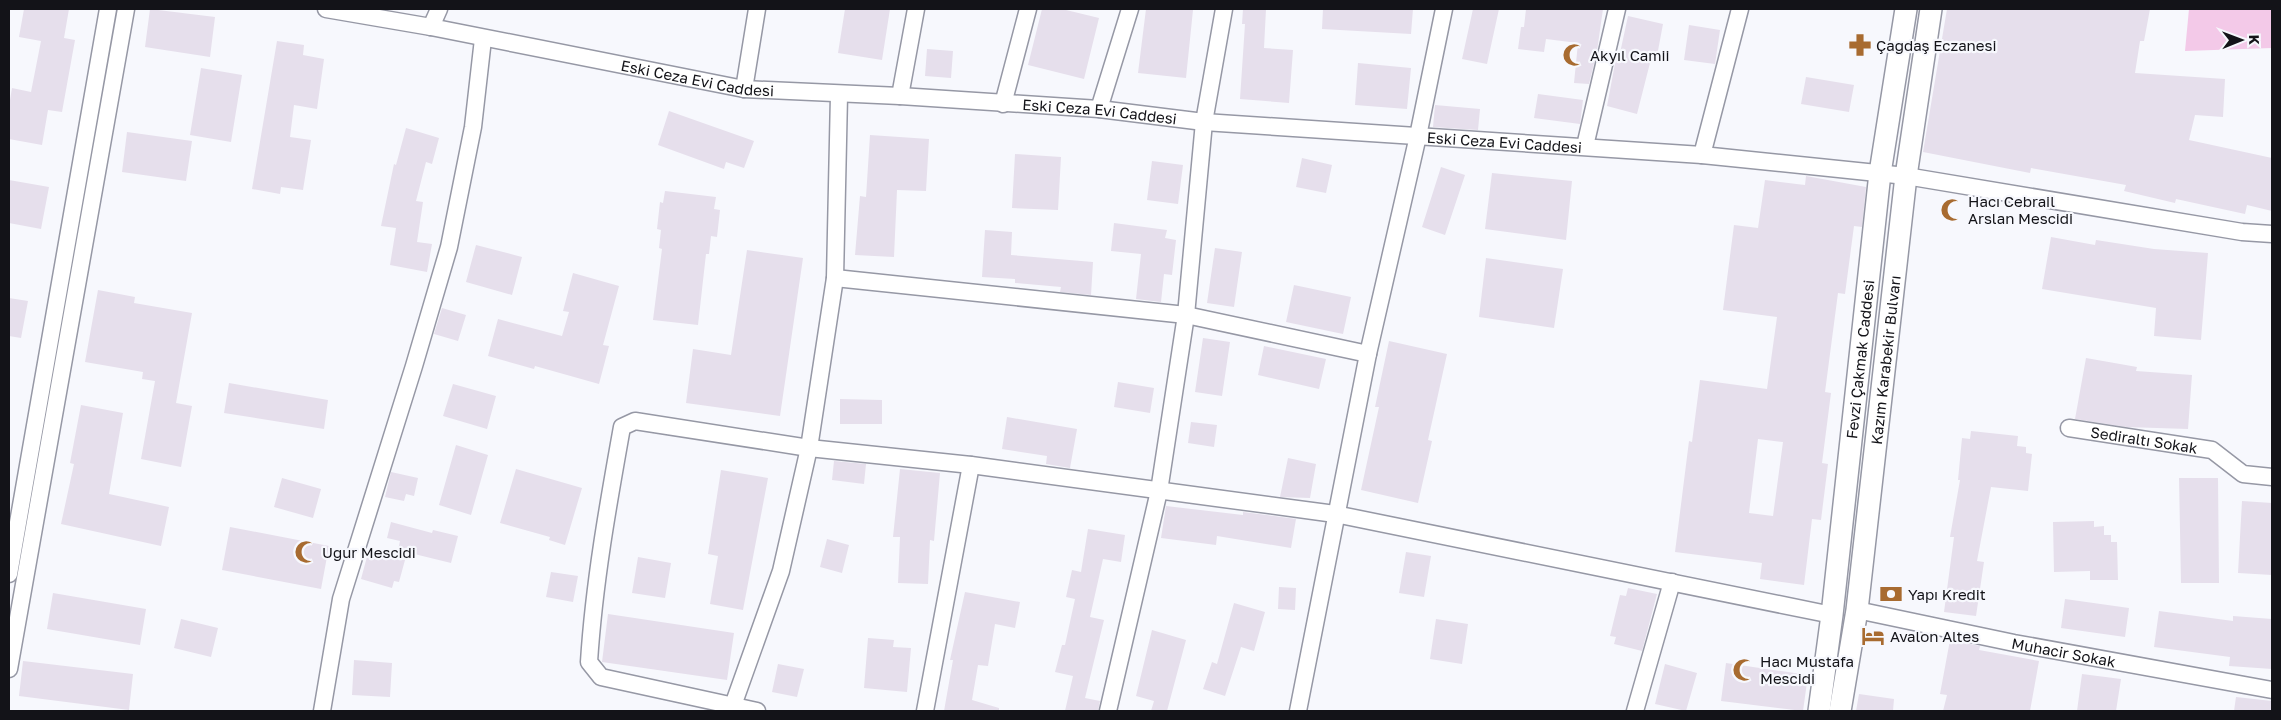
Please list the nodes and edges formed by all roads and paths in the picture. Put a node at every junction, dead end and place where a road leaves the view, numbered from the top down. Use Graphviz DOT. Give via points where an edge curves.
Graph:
graph roads {
  1 [pos="108,9"];
  2 [pos="126,9"];
  3 [pos="326,9"];
  4 [pos="439,9"];
  5 [pos="757,9"];
  6 [pos="916,9"];
  7 [pos="1028,9"];
  8 [pos="1130,9"];
  9 [pos="1224,9"];
  10 [pos="1444,9"];
  11 [pos="1617,9"];
  12 [pos="1740,9"];
  13 [pos="1906,9"];
  14 [pos="1931,9"];
  15 [pos="352,12"];
  16 [pos="431,27"];
  17 [pos="483,39"];
  18 [pos="744,89"];
  19 [pos="839,94"];
  20 [pos="900,96"];
  21 [pos="1003,104"];
  22 [pos="1099,109"];
  23 [pos="1204,122"];
  24 [pos="1418,136"];
  25 [pos="1585,146"];
  26 [pos="1702,155"];
  27 [pos="1880,173"];
  28 [pos="1906,176"];
  29 [pos="2242,232"];
  30 [pos="2272,234"];
  31 [pos="2272,241"];
  32 [pos="835,278"];
  33 [pos="1186,316"];
  34 [pos="1368,354"];
  35 [pos="2069,428"];
  36 [pos="809,448"];
  37 [pos="971,465"];
  38 [pos="2272,477"];
  39 [pos="1160,490"];
  40 [pos="1336,514"];
  41 [pos="9,574"];
  42 [pos="1672,582"];
  43 [pos="1857,610"];
  44 [pos="1832,615"];
  45 [pos="9,663"];
  46 [pos="2272,690"];
  47 [pos="731,709"];
  48 [pos="322,711"];
  49 [pos="757,711"];
  50 [pos="925,711"];
  51 [pos="1108,711"];
  52 [pos="1298,711"];
  53 [pos="1635,711"];
  54 [pos="1819,711"];
  55 [pos="1840,711"];
  1 -- 41 [label="street"];
  2 -- 45 [label="street"];
  3 -- 15 [label="street, Eski Ceza Evi Caddesi"];
  4 -- 16 [label="street"];
  5 -- 18 [label="street"];
  6 -- 20 [label="street"];
  7 -- 21 [label="street"];
  8 -- 22 [label="street"];
  9 -- 23 [label="street"];
  10 -- 24 [label="street"];
  11 -- 25 [label="street"];
  12 -- 26 [label="street"];
  13 -- 27 [label="main road, Fevzi Çakmak Caddesi"];
  14 -- 28 [label="main road, Kazım Karabekir Bulvarı"];
  15 -- 16 [label="street, Eski Ceza Evi Caddesi"];
  16 -- 17 [label="street, Eski Ceza Evi Caddesi"];
  17 -- 18 [label="street, Eski Ceza Evi Caddesi"];
  17 -- 48 [label="street" via="473,127 449,247 341,599"];
  18 -- 19 [label="street, Eski Ceza Evi Caddesi"];
  19 -- 20 [label="street, Eski Ceza Evi Caddesi"];
  19 -- 32 [label="street"];
  20 -- 21 [label="street, Eski Ceza Evi Caddesi"];
  21 -- 22 [label="street, Eski Ceza Evi Caddesi"];
  22 -- 23 [label="street, Eski Ceza Evi Caddesi"];
  23 -- 24 [label="street, Eski Ceza Evi Caddesi"];
  23 -- 33 [label="street"];
  24 -- 25 [label="street, Eski Ceza Evi Caddesi"];
  24 -- 34 [label="street"];
  25 -- 26 [label="street, Eski Ceza Evi Caddesi"];
  26 -- 27 [label="street, Eski Ceza Evi Caddesi"];
  27 -- 28 [label="street, Eski Ceza Evi Caddesi"];
  27 -- 44 [label="main road, Fevzi Çakmak Caddesi"];
  28 -- 29 [label="street"];
  28 -- 43 [label="main road, Kazım Karabekir Bulvarı"];
  29 -- 30 [label="street"];
  29 -- 31 [label="street"];
  32 -- 33 [label="street"];
  32 -- 36 [label="street"];
  33 -- 34 [label="street"];
  33 -- 39 [label="street"];
  34 -- 40 [label="street"];
  35 -- 38 [label="street, Sediraltı Sokak" via="2212,450 2243,474"];
  36 -- 37 [label="street"];
  36 -- 47 [label="street" via="781,571"];
  36 -- 47 [label="street" via="635,421 622,427 592,610 589,662 601,677"];
  37 -- 39 [label="street"];
  37 -- 50 [label="street"];
  39 -- 40 [label="street"];
  39 -- 51 [label="street"];
  40 -- 42 [label="street"];
  40 -- 52 [label="street"];
  42 -- 44 [label="street"];
  42 -- 53 [label="street"];
  43 -- 46 [label="street, Muhacir Sokak" via="2014,643"];
  43 -- 55 [label="main road, Kazım Karabekir Bulvarı"];
  44 -- 54 [label="main road, Fevzi Çakmak Caddesi"];
  47 -- 49 [label="street"];
}
